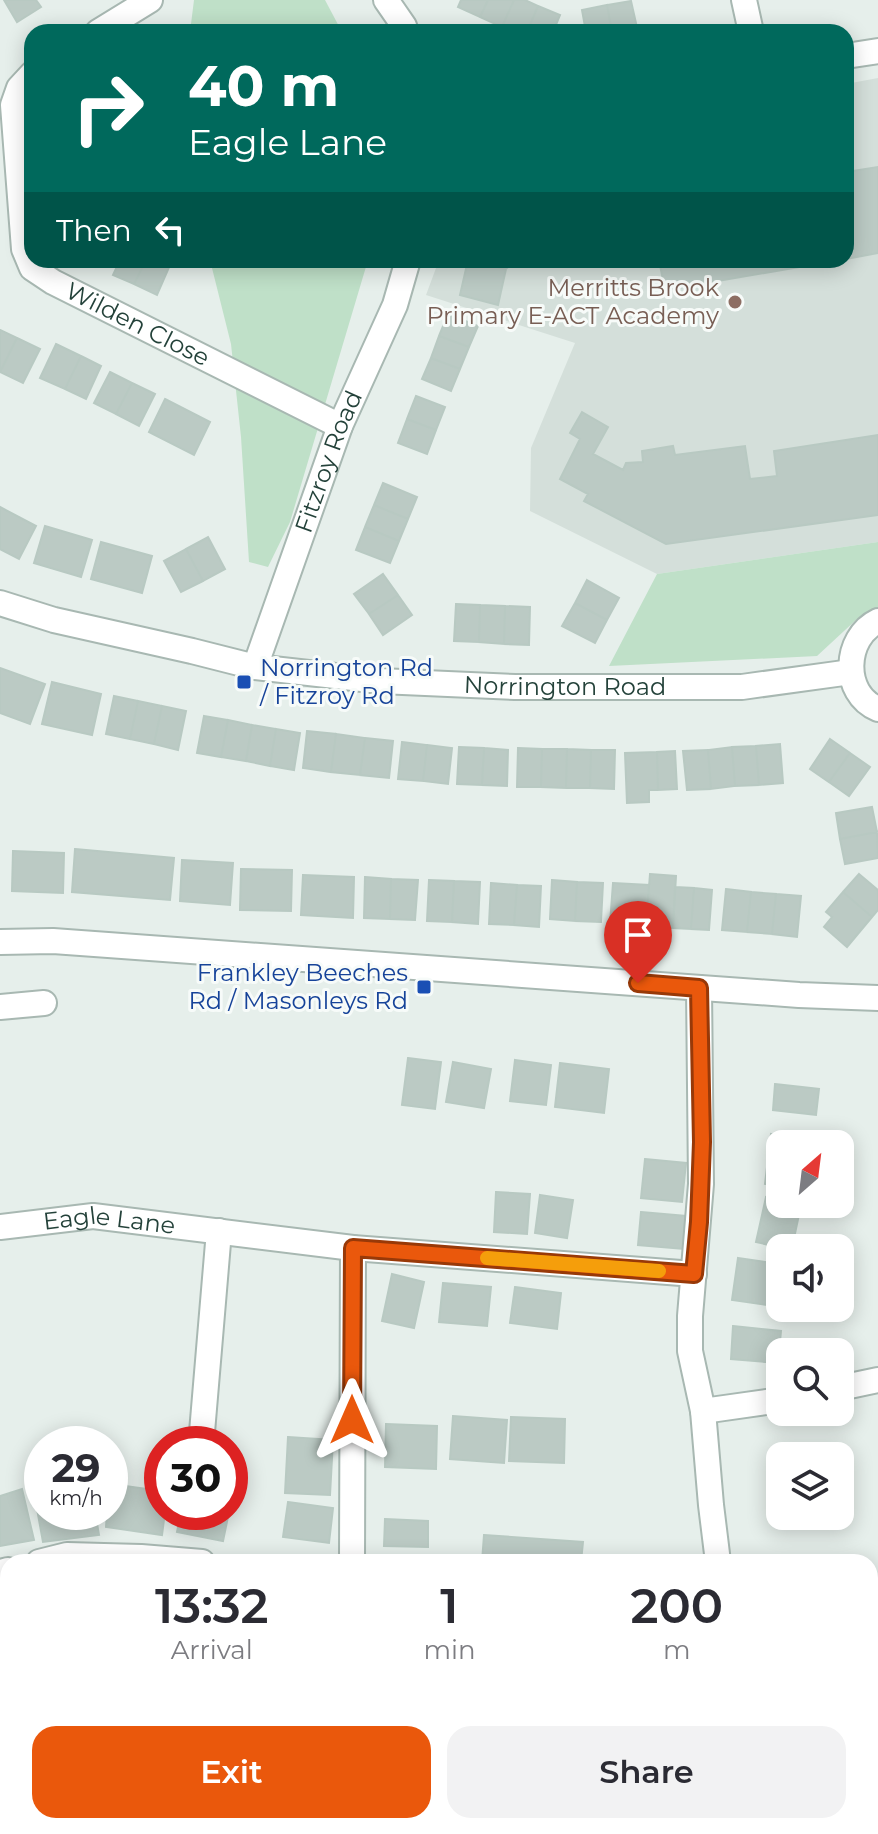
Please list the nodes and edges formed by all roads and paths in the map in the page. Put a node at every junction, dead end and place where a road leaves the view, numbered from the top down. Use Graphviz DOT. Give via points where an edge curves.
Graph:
graph roads {
  1 [pos="150,0"];
  2 [pos="386,0"];
  3 [pos="744,0"];
  4 [pos="111,24"];
  5 [pos="401,24"];
  6 [pos="749,24"];
  7 [pos="878,51"];
  8 [pos="854,55"];
  9 [pos="24,83"];
  10 [pos="24,249"];
  11 [pos="32,268"];
  12 [pos="406,268"];
  13 [pos="340,426"];
  14 [pos="0,603"];
  15 [pos="878,621"];
  16 [pos="255,667"];
  17 [pos="851,672"];
  18 [pos="878,709"];
  19 [pos="0,942"];
  20 [pos="699,988"];
  21 [pos="878,998"];
  22 [pos="44,1003"];
  23 [pos="0,1007"];
  24 [pos="0,1227"];
  25 [pos="219,1231"];
  26 [pos="353,1248"];
  27 [pos="694,1274"];
  28 [pos="878,1380"];
  29 [pos="854,1385"];
  30 [pos="766,1402"];
  31 [pos="703,1411"];
  32 [pos="203,1426"];
  33 [pos="352,1554"];
  34 [pos="717,1554"];
  1 -- 4 [label="street"];
  2 -- 5 [label="street"];
  3 -- 6 [label="street"];
  7 -- 8 [label="street"];
  9 -- 10 [label="street, Wilden Close" via="13,105"];
  11 -- 13 [label="street, Wilden Close"];
  12 -- 13 [label="street, Fitzroy Road" via="395,305"];
  13 -- 16 [label="street, Fitzroy Road"];
  14 -- 16 [label="street, Norrington Road"];
  15 -- 17 [label="street" via="859,636"];
  16 -- 17 [label="street, Norrington Road" via="380,681 515,687 742,687"];
  17 -- 18 [label="street" via="859,694"];
  19 -- 20 [label="street" via="69,942"];
  20 -- 21 [label="street"];
  20 -- 27 [label="street" via="702,1142"];
  22 -- 23 [label="street"];
  24 -- 25 [label="street, Eagle Lane" via="93,1216"];
  25 -- 26 [label="street, Eagle Lane"];
  25 -- 32 [label="street"];
  26 -- 27 [label="street, Eagle Lane"];
  26 -- 33 [label="street"];
  27 -- 31 [label="street" via="690,1351"];
  28 -- 29 [label="street"];
  30 -- 31 [label="street"];
  31 -- 34 [label="street"];
}
